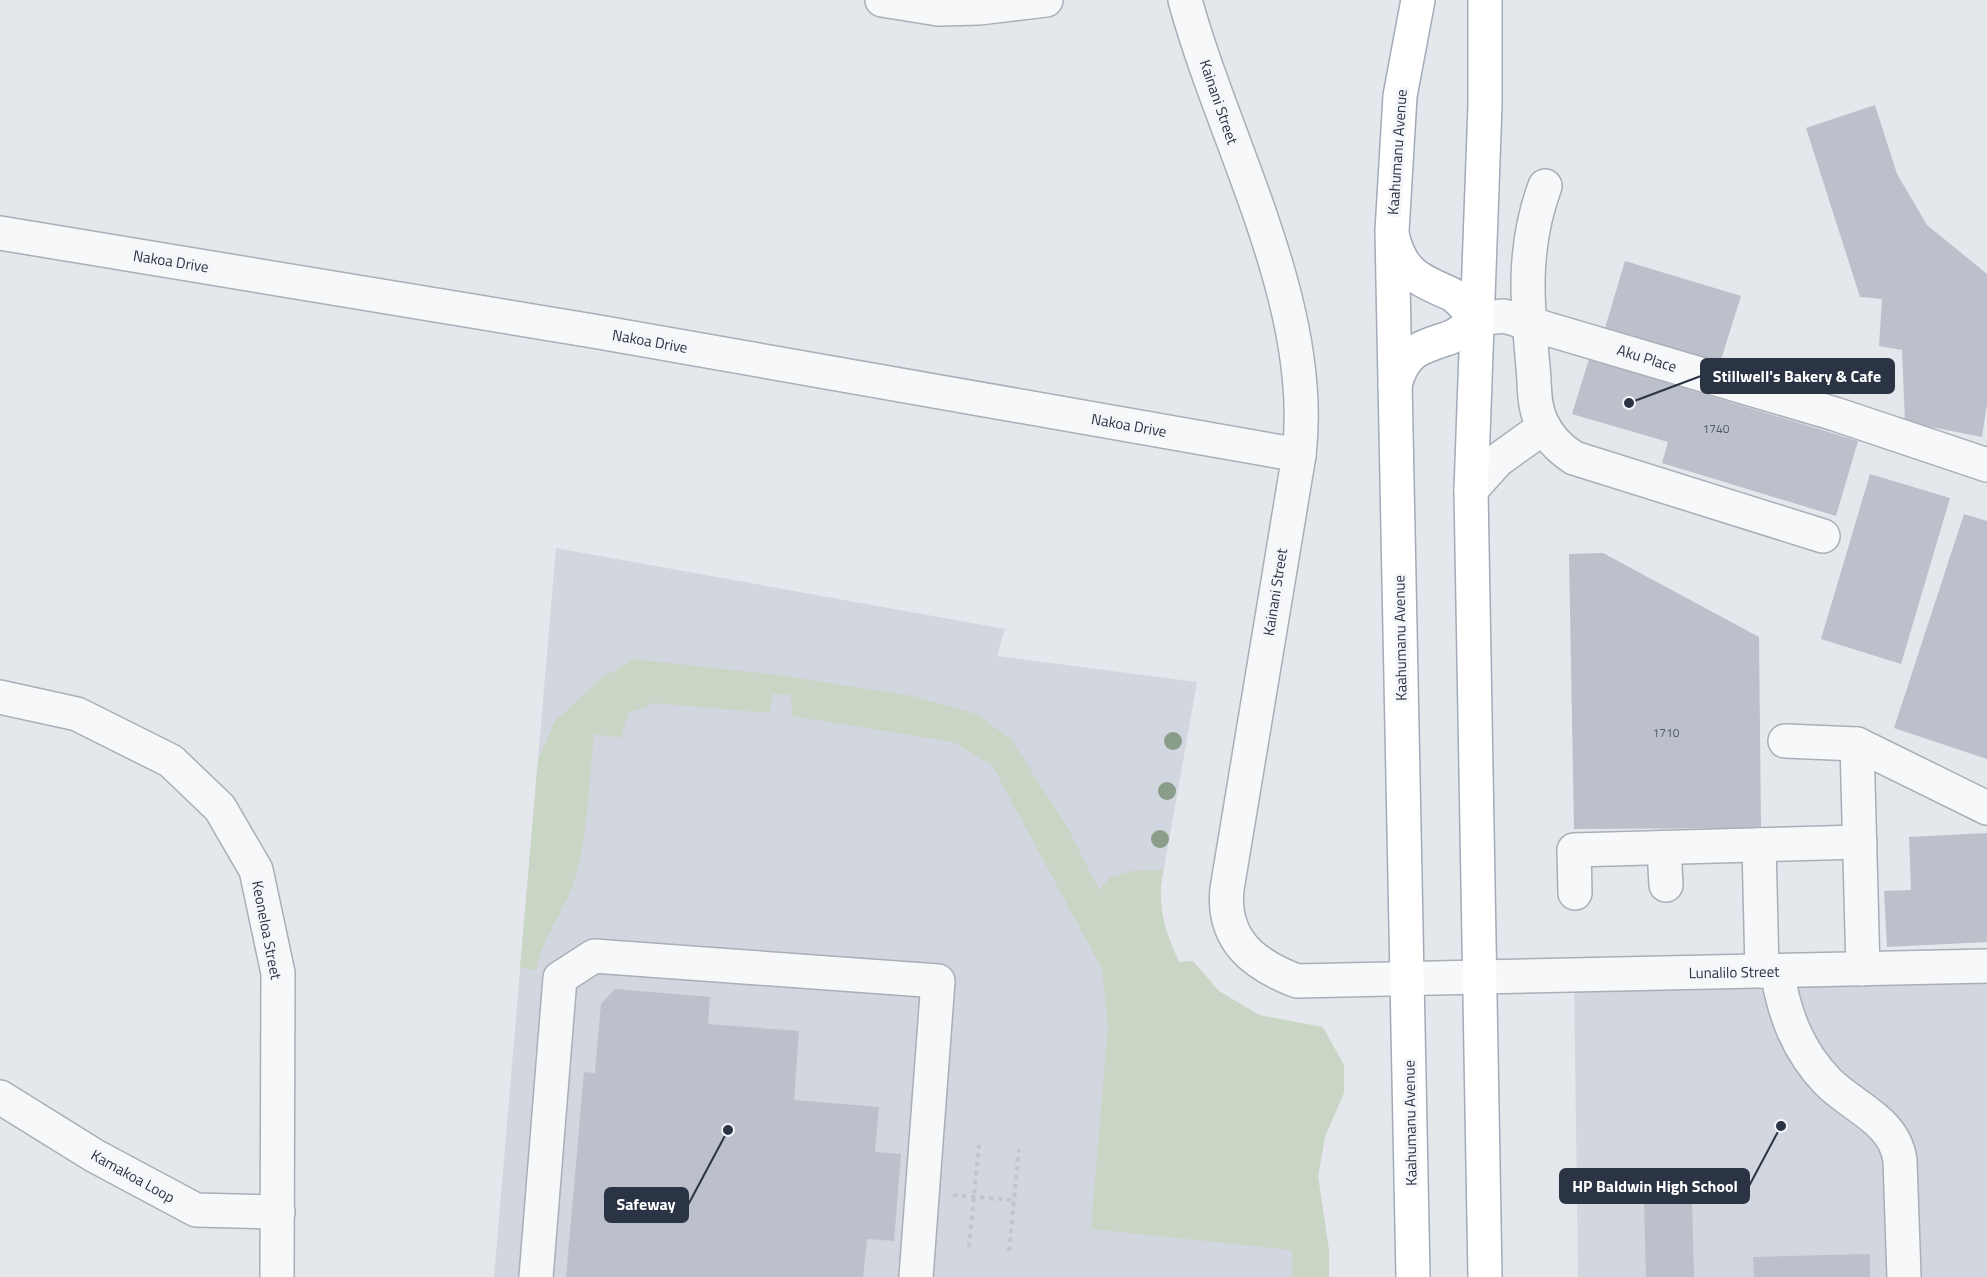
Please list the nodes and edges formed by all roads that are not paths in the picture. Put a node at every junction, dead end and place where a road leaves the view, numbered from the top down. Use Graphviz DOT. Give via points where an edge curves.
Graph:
graph roads {
  1 [pos="882,0"];
  2 [pos="1046,0"];
  3 [pos="1185,0"];
  4 [pos="1418,0"];
  5 [pos="1485,0"];
  6 [pos="1545,186"];
  7 [pos="1392,231"];
  8 [pos="0,233"];
  9 [pos="1477,319"];
  10 [pos="1529,323"];
  11 [pos="1395,386"];
  12 [pos="1544,427"];
  13 [pos="1299,455"];
  14 [pos="1987,465"];
  15 [pos="1471,490"];
  16 [pos="1823,536"];
  17 [pos="0,697"];
  18 [pos="1785,741"];
  19 [pos="1857,744"];
  20 [pos="1987,808"];
  21 [pos="1860,843"];
  22 [pos="1759,845"];
  23 [pos="1664,848"];
  24 [pos="1666,885"];
  25 [pos="1575,893"];
  26 [pos="1987,966"];
  27 [pos="1863,969"];
  28 [pos="1769,971"];
  29 [pos="1481,978"];
  30 [pos="1407,980"];
  31 [pos="0,1097"];
  32 [pos="278,1212"];
  33 [pos="277,1277"];
  34 [pos="536,1277"];
  35 [pos="916,1277"];
  36 [pos="1413,1277"];
  37 [pos="1485,1277"];
  38 [pos="1904,1277"];
  1 -- 2 [label="street" via="938,9"];
  3 -- 13 [label="street, Kainani Street" via="1283,292 1300,395"];
  4 -- 7 [label="main road, Kaahumanu Avenue" via="1400,96"];
  5 -- 9 [label="main road"];
  6 -- 10 [label="street" via="1530,236"];
  7 -- 9 [label="main road" via="1395,247 1408,269 1427,285 1450,293"];
  7 -- 11 [label="main road, Kaahumanu Avenue"];
  8 -- 13 [label="street, Nakoa Drive" via="593,331"];
  9 -- 10 [label="street, Aku Place" via="1504,316"];
  9 -- 11 [label="main road" via="1450,338 1419,348 1406,362"];
  9 -- 15 [label="main road"];
  10 -- 12 [label="street" via="1535,402"];
  10 -- 14 [label="street, Aku Place" via="1834,414"];
  11 -- 30 [label="main road, Kaahumanu Avenue"];
  12 -- 15 [label="street" via="1498,460"];
  12 -- 16 [label="street" via="1574,458"];
  13 -- 30 [label="street, Kainani Street" via="1230,867 1226,907 1229,927 1237,942 1251,954 1297,981"];
  15 -- 29 [label="main road"];
  17 -- 32 [label="street, Keoneloa Street" via="77,714 171,760 220,808 256,870 278,974"];
  18 -- 19 [label="street"];
  19 -- 20 [label="street"];
  19 -- 21 [label="street"];
  21 -- 22 [label="street"];
  21 -- 27 [label="street"];
  22 -- 23 [label="street"];
  22 -- 28 [label="street"];
  23 -- 24 [label="street"];
  23 -- 25 [label="street" via="1574,850"];
  26 -- 27 [label="street, Lunalilo Street"];
  27 -- 28 [label="street, Lunalilo Street"];
  28 -- 29 [label="street, Lunalilo Street"];
  28 -- 38 [label="street" via="1791,1027 1812,1064 1841,1095 1882,1123 1897,1146"];
  29 -- 30 [label="street, Kainani Street"];
  29 -- 37 [label="main road"];
  30 -- 36 [label="main road, Kaahumanu Avenue"];
  31 -- 32 [label="street, Kamakoa Loop" via="95,1156 196,1210"];
  32 -- 33 [label="street, Keoneloa Street"];
  34 -- 35 [label="street" via="560,978 594,956 938,981"];
}
